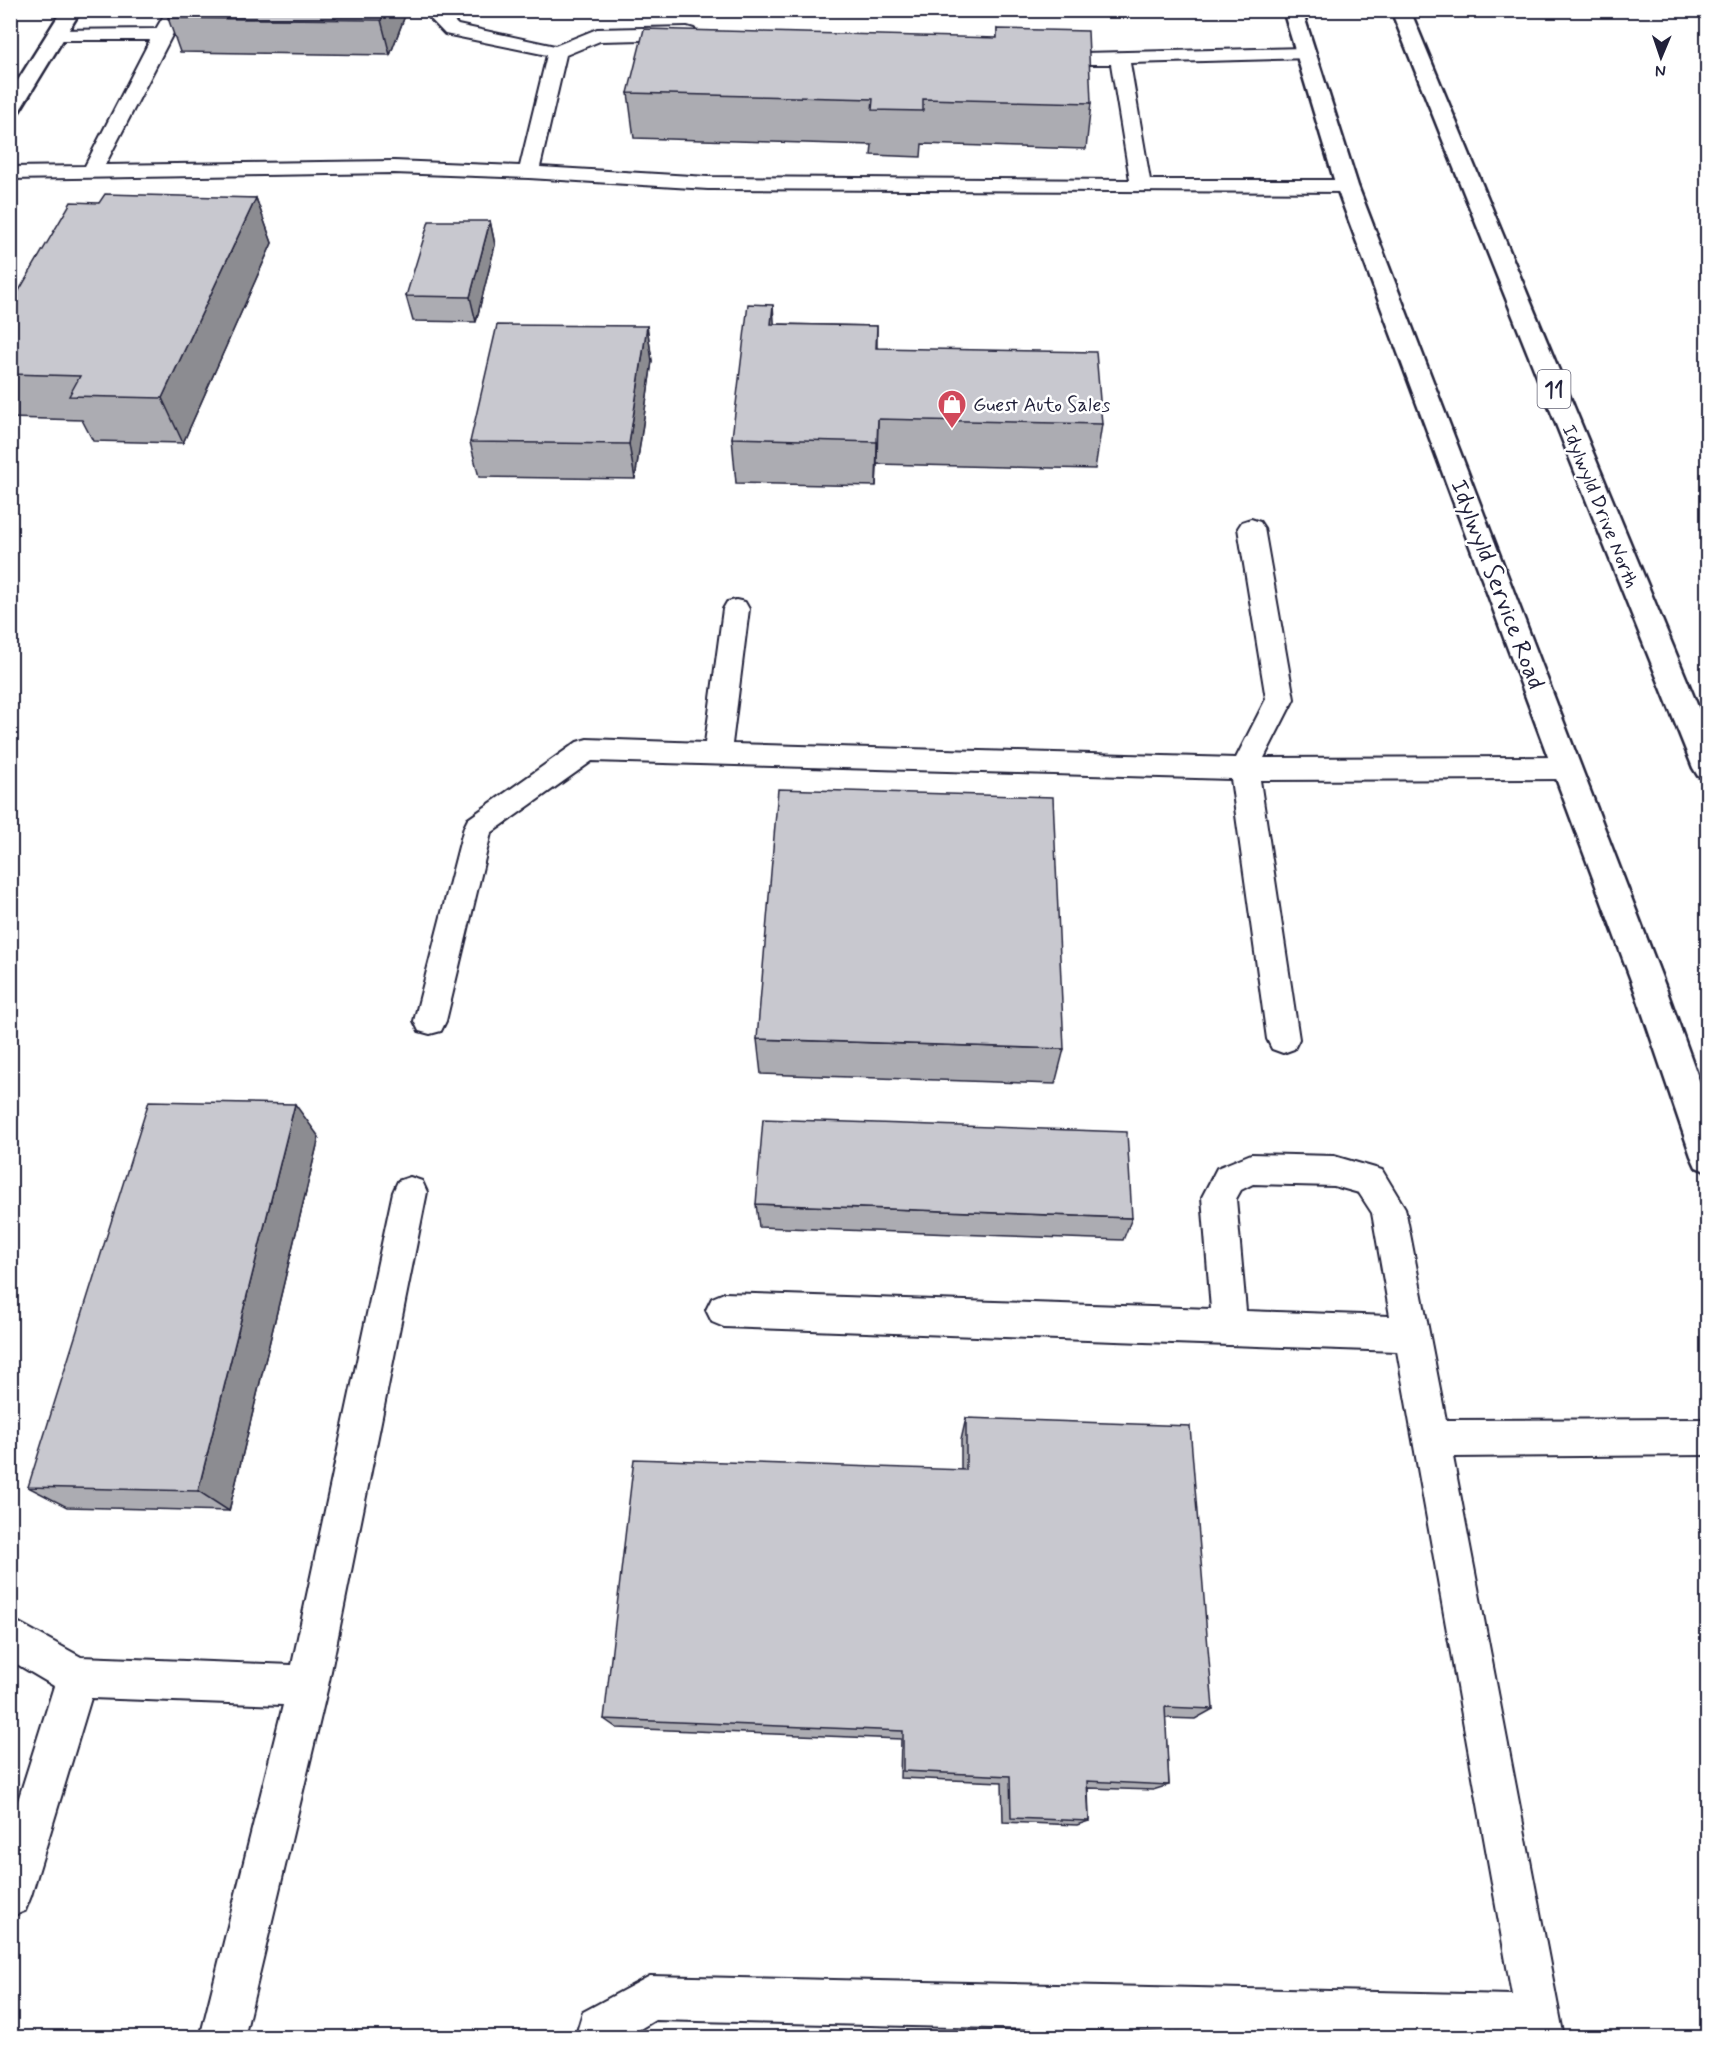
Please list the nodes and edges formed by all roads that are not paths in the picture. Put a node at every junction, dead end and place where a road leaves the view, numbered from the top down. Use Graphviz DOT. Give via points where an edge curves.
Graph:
graph roads {
  1 [pos="72,10"];
  2 [pos="176,10"];
  3 [pos="431,10"];
  4 [pos="1292,10"];
  5 [pos="1400,10"];
  6 [pos="706,33"];
  7 [pos="57,34"];
  8 [pos="162,35"];
  9 [pos="556,52"];
  10 [pos="1305,54"];
  11 [pos="1120,58"];
  12 [pos="1026,59"];
  13 [pos="10,110"];
  14 [pos="92,171"];
  15 [pos="10,172"];
  16 [pos="529,172"];
  17 [pos="1141,186"];
  18 [pos="1347,186"];
  19 [pos="1251,528"];
  20 [pos="736,609"];
  21 [pos="717,754"];
  22 [pos="1567,768"];
  23 [pos="1707,768"];
  24 [pos="1244,769"];
  25 [pos="430,1021"];
  26 [pos="1283,1039"];
  27 [pos="1707,1156"];
  28 [pos="410,1192"];
  29 [pos="724,1310"];
  30 [pos="1230,1327"];
  31 [pos="1410,1334"];
  32 [pos="1707,1437"];
  33 [pos="1431,1439"];
  34 [pos="10,1638"];
  35 [pos="77,1677"];
  36 [pos="308,1686"];
  37 [pos="10,1896"];
  38 [pos="1541,2028"];
  39 [pos="222,2037"];
  40 [pos="597,2037"];
  1 -- 7 [label="main road"];
  2 -- 8 [label="lane"];
  3 -- 9 [label="lane" via="452,30"];
  4 -- 10 [label="main road, Idylwyld Service Road"];
  5 -- 23 [label="main road, Idylwyld Drive North / 11"];
  6 -- 9 [label="lane" via="597,35"];
  7 -- 8 [label="lane"];
  7 -- 13 [label="main road"];
  8 -- 14 [label="lane"];
  9 -- 16 [label="lane"];
  10 -- 11 [label="lane"];
  10 -- 18 [label="main road, Idylwyld Service Road"];
  11 -- 12 [label="lane"];
  11 -- 17 [label="lane"];
  14 -- 15 [label="lane"];
  14 -- 16 [label="lane" via="394,166"];
  16 -- 17 [label="lane" via="708,183"];
  17 -- 18 [label="lane"];
  18 -- 22 [label="main road, Idylwyld Service Road"];
  19 -- 24 [label="lane" via="1280,699"];
  20 -- 21 [label="lane"];
  21 -- 24 [label="lane"];
  21 -- 25 [label="lane" via="587,750 478,827"];
  22 -- 24 [label="lane"];
  22 -- 27 [label="main road, Idylwyld Service Road"];
  24 -- 26 [label="lane"];
  28 -- 36 [label="lane"];
  29 -- 30 [label="lane"];
  30 -- 31 [label="lane"];
  30 -- 31 [label="lane" via="1219,1197 1228,1179 1251,1169 1334,1171 1370,1181 1388,1208"];
  31 -- 33 [label="lane"];
  32 -- 33 [label="lane"];
  33 -- 38 [label="lane"];
  34 -- 35 [label="lane"];
  35 -- 36 [label="lane"];
  35 -- 37 [label="lane"];
  36 -- 39 [label="lane"];
  38 -- 40 [label="lane" via="650,1998 599,2028"];
}
